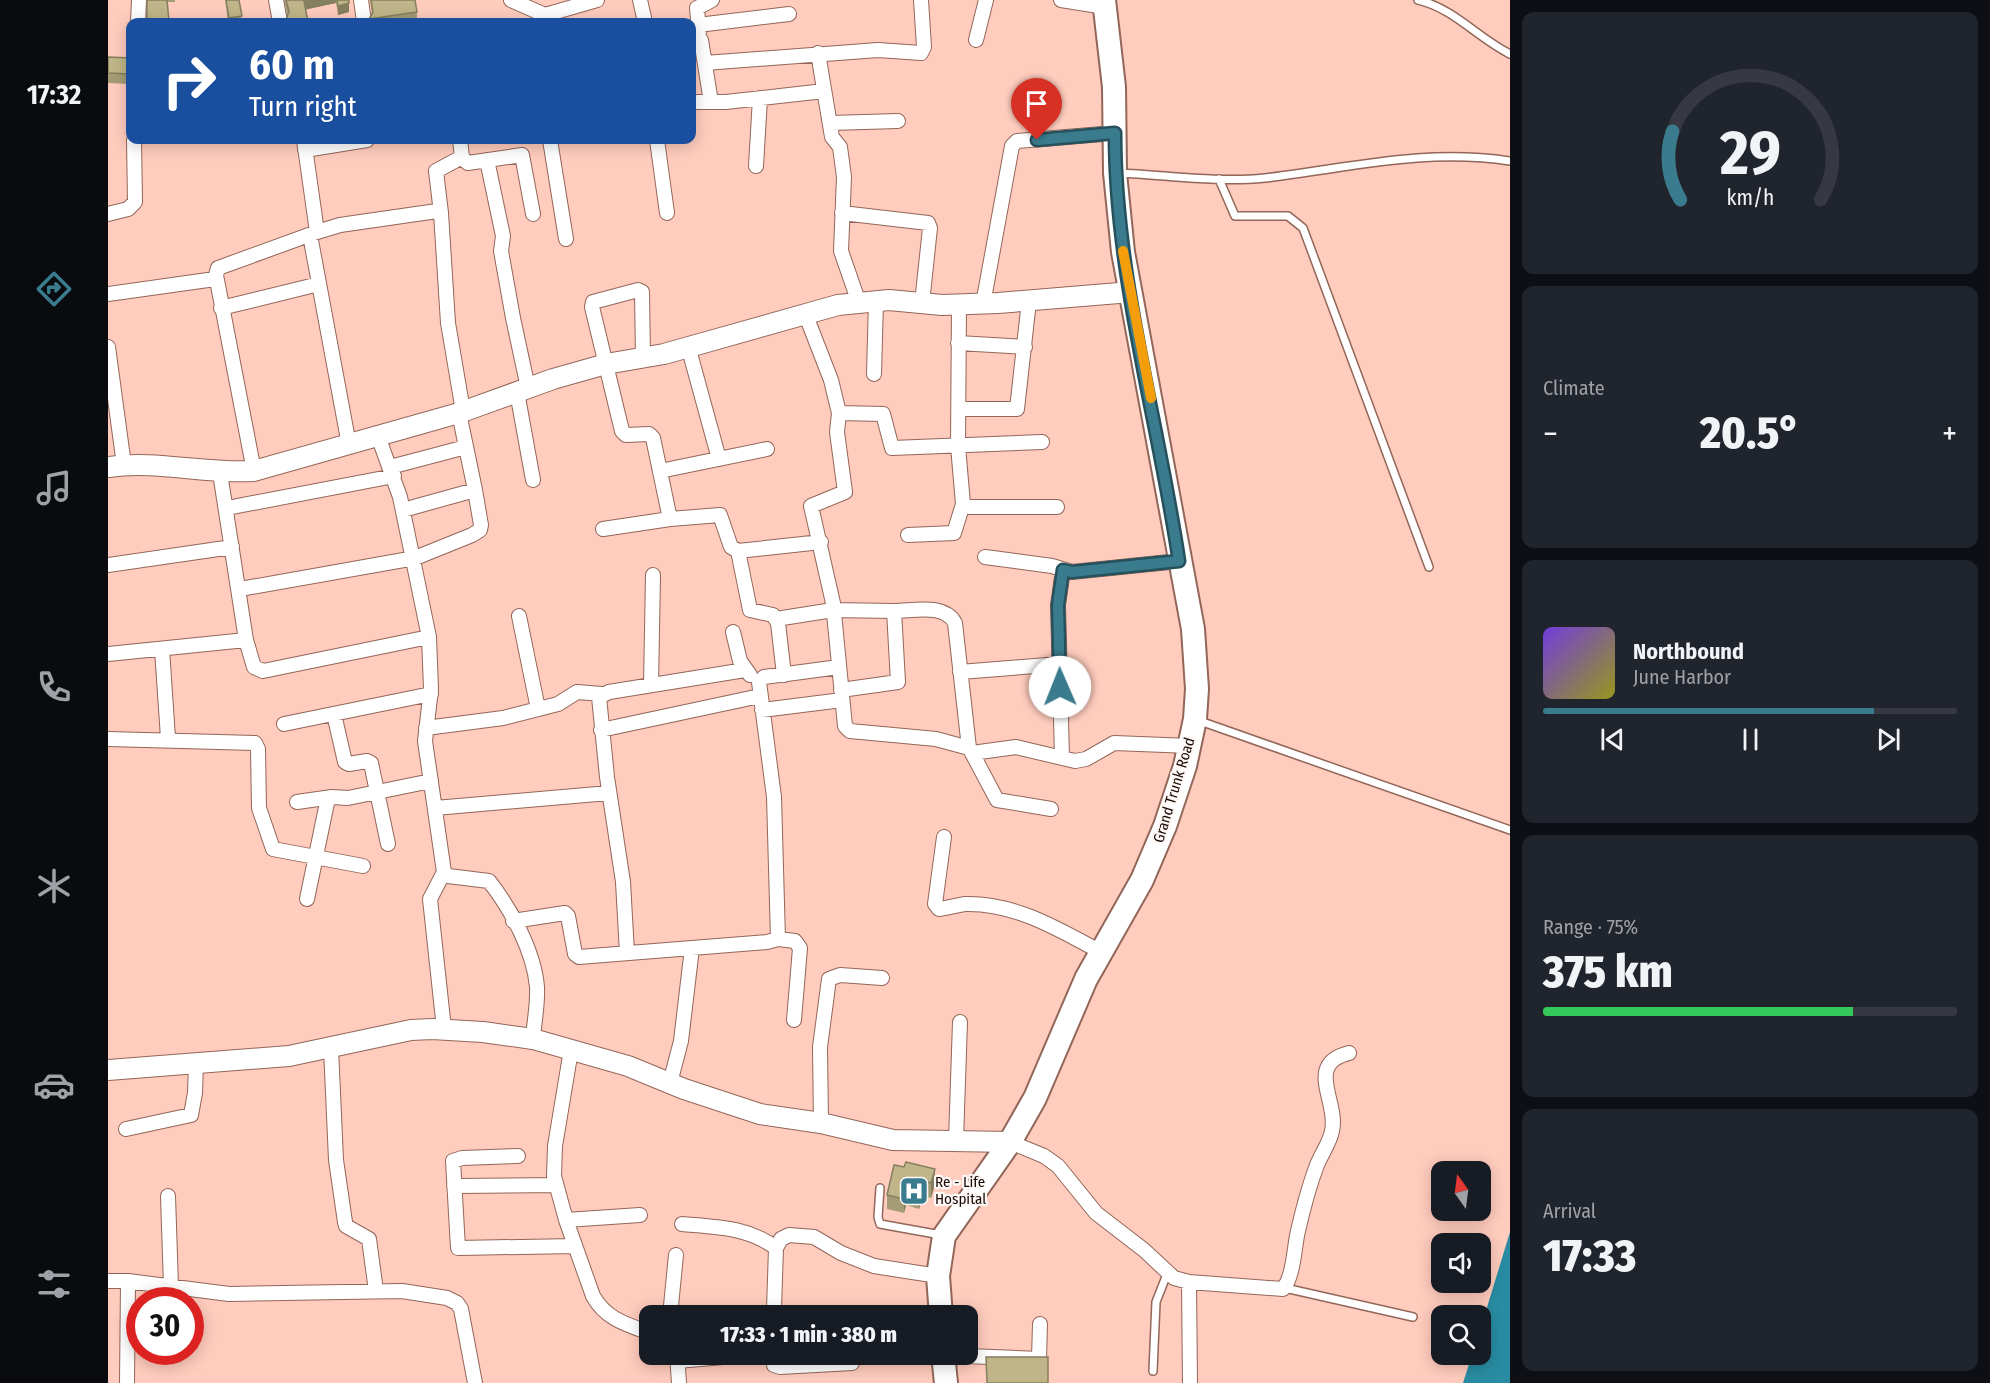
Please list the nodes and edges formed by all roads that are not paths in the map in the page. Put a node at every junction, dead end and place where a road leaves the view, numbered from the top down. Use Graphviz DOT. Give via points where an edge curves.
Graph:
graph roads {
  1 [pos="139,0"];
  2 [pos="276,0"];
  3 [pos="361,0"];
  4 [pos="511,0"];
  5 [pos="597,0"];
  6 [pos="640,0"];
  7 [pos="712,0"];
  8 [pos="921,0"];
  9 [pos="986,0"];
  10 [pos="1061,0"];
  11 [pos="1418,0"];
  12 [pos="1105,3"];
  13 [pos="789,14"];
  14 [pos="138,18"];
  15 [pos="279,18"];
  16 [pos="363,18"];
  17 [pos="544,18"];
  18 [pos="549,18"];
  19 [pos="644,18"];
  20 [pos="698,25"];
  21 [pos="696,40"];
  22 [pos="976,40"];
  23 [pos="818,53"];
  24 [pos="1510,54"];
  25 [pos="705,63"];
  26 [pos="824,91"];
  27 [pos="760,98"];
  28 [pos="696,102"];
  29 [pos="711,102"];
  30 [pos="898,122"];
  31 [pos="830,123"];
  32 [pos="1115,133"];
  33 [pos="138,144"];
  34 [pos="460,144"];
  35 [pos="551,144"];
  36 [pos="658,144"];
  37 [pos="304,145"];
  38 [pos="462,158"];
  39 [pos="487,160"];
  40 [pos="1510,161"];
  41 [pos="756,166"];
  42 [pos="1115,173"];
  43 [pos="1219,179"];
  44 [pos="441,213"];
  45 [pos="667,213"];
  46 [pos="842,213"];
  47 [pos="108,214"];
  48 [pos="533,214"];
  49 [pos="314,233"];
  50 [pos="566,239"];
  51 [pos="215,279"];
  52 [pos="319,284"];
  53 [pos="1131,292"];
  54 [pos="108,294"];
  55 [pos="1029,301"];
  56 [pos="868,302"];
  57 [pos="922,303"];
  58 [pos="959,304"];
  59 [pos="983,304"];
  60 [pos="221,308"];
  61 [pos="805,313"];
  62 [pos="958,343"];
  63 [pos="688,346"];
  64 [pos="108,347"];
  65 [pos="1025,347"];
  66 [pos="643,358"];
  67 [pos="606,364"];
  68 [pos="874,374"];
  69 [pos="522,390"];
  70 [pos="958,409"];
  71 [pos="461,412"];
  72 [pos="839,413"];
  73 [pos="378,436"];
  74 [pos="1042,442"];
  75 [pos="349,445"];
  76 [pos="958,446"];
  77 [pos="466,447"];
  78 [pos="767,449"];
  79 [pos="719,459"];
  80 [pos="116,466"];
  81 [pos="254,471"];
  82 [pos="392,471"];
  83 [pos="660,471"];
  84 [pos="220,473"];
  85 [pos="532,480"];
  86 [pos="475,490"];
  87 [pos="963,504"];
  88 [pos="1057,507"];
  89 [pos="227,508"];
  90 [pos="403,510"];
  91 [pos="670,519"];
  92 [pos="603,529"];
  93 [pos="908,535"];
  94 [pos="821,542"];
  95 [pos="232,547"];
  96 [pos="738,551"];
  97 [pos="985,557"];
  98 [pos="415,558"];
  99 [pos="1179,561"];
  100 [pos="108,565"];
  101 [pos="1429,567"];
  102 [pos="1063,570"];
  103 [pos="653,575"];
  104 [pos="240,589"];
  105 [pos="834,610"];
  106 [pos="894,611"];
  107 [pos="519,616"];
  108 [pos="776,619"];
  109 [pos="732,632"];
  110 [pos="429,637"];
  111 [pos="246,640"];
  112 [pos="162,650"];
  113 [pos="108,654"];
  114 [pos="1060,664"];
  115 [pos="839,667"];
  116 [pos="745,670"];
  117 [pos="960,672"];
  118 [pos="784,675"];
  119 [pos="651,685"];
  120 [pos="431,694"];
  121 [pos="602,694"];
  122 [pos="841,695"];
  123 [pos="760,696"];
  124 [pos="538,709"];
  125 [pos="334,714"];
  126 [pos="1195,719"];
  127 [pos="284,724"];
  128 [pos="426,728"];
  129 [pos="601,730"];
  130 [pos="168,738"];
  131 [pos="108,739"];
  132 [pos="1190,746"];
  133 [pos="970,751"];
  134 [pos="1062,758"];
  135 [pos="431,781"];
  136 [pos="377,793"];
  137 [pos="609,793"];
  138 [pos="328,798"];
  139 [pos="297,802"];
  140 [pos="435,808"];
  141 [pos="1051,809"];
  142 [pos="1510,830"];
  143 [pos="944,837"];
  144 [pos="388,844"];
  145 [pos="316,858"];
  146 [pos="363,866"];
  147 [pos="444,872"];
  148 [pos="308,899"];
  149 [pos="513,921"];
  150 [pos="778,939"];
  151 [pos="692,948"];
  152 [pos="1099,951"];
  153 [pos="627,953"];
  154 [pos="882,978"];
  155 [pos="794,1020"];
  156 [pos="960,1022"];
  157 [pos="444,1029"];
  158 [pos="533,1039"];
  159 [pos="331,1048"];
  160 [pos="571,1050"];
  161 [pos="1349,1053"];
  162 [pos="196,1063"];
  163 [pos="108,1070"];
  164 [pos="670,1083"];
  165 [pos="821,1123"];
  166 [pos="126,1129"];
  167 [pos="956,1140"];
  168 [pos="1010,1142"];
  169 [pos="518,1156"];
  170 [pos="556,1185"];
  171 [pos="454,1186"];
  172 [pos="880,1188"];
  173 [pos="168,1196"];
  174 [pos="639,1215"];
  175 [pos="566,1220"];
  176 [pos="682,1224"];
  177 [pos="944,1236"];
  178 [pos="575,1246"];
  179 [pos="776,1248"];
  180 [pos="676,1255"];
  181 [pos="1167,1274"];
  182 [pos="938,1276"];
  183 [pos="108,1281"];
  184 [pos="128,1281"];
  185 [pos="1189,1282"];
  186 [pos="171,1286"];
  187 [pos="1285,1288"];
  188 [pos="376,1291"];
  189 [pos="671,1305"];
  190 [pos="772,1305"];
  191 [pos="940,1305"];
  192 [pos="1413,1317"];
  193 [pos="1040,1324"];
  194 [pos="639,1329"];
  195 [pos="978,1356"];
  196 [pos="678,1365"];
  197 [pos="774,1365"];
  198 [pos="816,1365"];
  199 [pos="944,1365"];
  200 [pos="1153,1371"];
  201 [pos="127,1383"];
  202 [pos="475,1383"];
  203 [pos="679,1383"];
  204 [pos="946,1383"];
  205 [pos="1190,1383"];
  1 -- 14 [label="street"];
  2 -- 15 [label="street"];
  3 -- 16 [label="street"];
  4 -- 17 [label="street"];
  5 -- 18 [label="street"];
  6 -- 19 [label="street"];
  7 -- 20 [label="street" via="697,8"];
  8 -- 23 [label="street" via="921,52"];
  9 -- 22 [label="street"];
  10 -- 12 [label="street"];
  11 -- 24 [label="lane" via="1435,4 1491,45"];
  12 -- 32 [label="main road, Grand Trunk Road"];
  13 -- 20 [label="street"];
  20 -- 21 [label="street"];
  21 -- 25 [label="street"];
  23 -- 25 [label="street"];
  23 -- 26 [label="street"];
  25 -- 29 [label="street"];
  26 -- 27 [label="street"];
  26 -- 31 [label="street"];
  27 -- 29 [label="street"];
  27 -- 41 [label="street"];
  28 -- 29 [label="street"];
  30 -- 31 [label="street"];
  31 -- 46 [label="street" via="832,139 839,145 841,157"];
  32 -- 42 [label="main road, Grand Trunk Road"];
  32 -- 59 [label="street" via="1017,141 1012,146"];
  33 -- 47 [label="street" via="135,202 128,209"];
  34 -- 38 [label="street"];
  35 -- 50 [label="street"];
  36 -- 45 [label="street"];
  37 -- 49 [label="street"];
  38 -- 39 [label="street" via="468,163"];
  38 -- 44 [label="street" via="436,171"];
  39 -- 48 [label="street" via="522,155"];
  39 -- 69 [label="street" via="503,236 501,250"];
  40 -- 43 [label="lane" via="1412,156 1263,178"];
  42 -- 43 [label="lane"];
  42 -- 53 [label="main road, Grand Trunk Road"];
  43 -- 101 [label="lane" via="1235,216 1288,216 1304,228"];
  44 -- 49 [label="street" via="340,225"];
  44 -- 71 [label="street" via="448,323"];
  46 -- 56 [label="street" via="841,251"];
  46 -- 57 [label="street" via="928,223"];
  49 -- 51 [label="street" via="218,268"];
  49 -- 52 [label="street"];
  51 -- 54 [label="street"];
  51 -- 60 [label="street"];
  52 -- 60 [label="street"];
  52 -- 75 [label="street"];
  53 -- 55 [label="street"];
  53 -- 99 [label="main road, Grand Trunk Road"];
  55 -- 59 [label="street"];
  55 -- 65 [label="street"];
  56 -- 57 [label="street"];
  56 -- 61 [label="street" via="838,304"];
  56 -- 68 [label="street"];
  57 -- 58 [label="street"];
  58 -- 59 [label="street"];
  58 -- 62 [label="street"];
  60 -- 81 [label="street"];
  61 -- 63 [label="street"];
  61 -- 72 [label="street" via="831,380"];
  62 -- 65 [label="street"];
  62 -- 70 [label="street"];
  63 -- 66 [label="street"];
  63 -- 79 [label="street"];
  64 -- 80 [label="street"];
  65 -- 70 [label="street" via="1017,409"];
  66 -- 67 [label="street"];
  66 -- 67 [label="street" via="642,294 638,290 592,303"];
  67 -- 69 [label="street"];
  67 -- 83 [label="street" via="622,431 626,435 651,435"];
  69 -- 71 [label="street"];
  69 -- 85 [label="street"];
  70 -- 76 [label="street"];
  71 -- 73 [label="street"];
  71 -- 77 [label="street"];
  72 -- 76 [label="street" via="883,414 894,449"];
  72 -- 94 [label="street" via="837,432 845,492 811,505"];
  73 -- 75 [label="street"];
  73 -- 82 [label="street"];
  74 -- 76 [label="street"];
  75 -- 81 [label="street"];
  76 -- 87 [label="street"];
  77 -- 82 [label="street"];
  77 -- 86 [label="street"];
  78 -- 79 [label="street"];
  79 -- 83 [label="street"];
  80 -- 84 [label="street" via="152,465"];
  81 -- 84 [label="street"];
  82 -- 89 [label="street"];
  82 -- 90 [label="street"];
  83 -- 91 [label="street"];
  84 -- 89 [label="street"];
  86 -- 90 [label="street"];
  86 -- 98 [label="street" via="480,530"];
  87 -- 88 [label="street"];
  87 -- 93 [label="street" via="954,533"];
  89 -- 95 [label="street"];
  90 -- 98 [label="street"];
  91 -- 92 [label="street"];
  91 -- 96 [label="street" via="720,515 730,547"];
  94 -- 96 [label="street"];
  94 -- 105 [label="street"];
  95 -- 100 [label="street"];
  95 -- 104 [label="street"];
  96 -- 108 [label="street" via="750,610"];
  97 -- 102 [label="street"];
  98 -- 104 [label="street"];
  98 -- 110 [label="street"];
  99 -- 102 [label="street"];
  99 -- 126 [label="main road, Grand Trunk Road" via="1193,628"];
  102 -- 114 [label="street" via="1058,605"];
  103 -- 119 [label="street"];
  104 -- 111 [label="street"];
  105 -- 106 [label="street"];
  105 -- 108 [label="street"];
  105 -- 115 [label="street"];
  106 -- 117 [label="street" via="939,610 951,615"];
  106 -- 122 [label="street" via="898,682"];
  107 -- 124 [label="street"];
  108 -- 118 [label="street"];
  109 -- 116 [label="street"];
  110 -- 111 [label="street" via="263,670 254,667"];
  110 -- 120 [label="street"];
  111 -- 112 [label="street"];
  112 -- 113 [label="street"];
  112 -- 130 [label="street"];
  114 -- 117 [label="street"];
  114 -- 134 [label="street"];
  115 -- 118 [label="street"];
  115 -- 122 [label="street"];
  116 -- 119 [label="street"];
  116 -- 123 [label="street"];
  117 -- 133 [label="street"];
  118 -- 123 [label="street" via="764,678"];
  119 -- 121 [label="street"];
  120 -- 125 [label="street"];
  120 -- 128 [label="street"];
  121 -- 124 [label="street" via="577,692 558,704"];
  121 -- 129 [label="street" via="598,702"];
  122 -- 123 [label="street"];
  122 -- 133 [label="street" via="843,718 850,731 930,738"];
  123 -- 129 [label="street"];
  123 -- 150 [label="street" via="774,797"];
  124 -- 128 [label="street" via="492,721"];
  125 -- 127 [label="street"];
  125 -- 136 [label="street" via="345,762 369,761"];
  126 -- 132 [label="main road, Grand Trunk Road"];
  126 -- 142 [label="lane"];
  128 -- 135 [label="street"];
  129 -- 137 [label="street"];
  130 -- 131 [label="street"];
  130 -- 145 [label="street" via="255,743 259,808 272,846"];
  132 -- 134 [label="street" via="1114,743 1081,760"];
  132 -- 152 [label="main road, Grand Trunk Road" via="1155,853"];
  133 -- 134 [label="street" via="1016,747"];
  133 -- 141 [label="street" via="997,800"];
  135 -- 136 [label="street"];
  135 -- 140 [label="street"];
  136 -- 138 [label="street"];
  136 -- 144 [label="street"];
  137 -- 140 [label="street"];
  137 -- 153 [label="street" via="623,882"];
  138 -- 139 [label="street"];
  138 -- 145 [label="street"];
  140 -- 147 [label="street"];
  143 -- 152 [label="street" via="935,904 939,909 968,904 1007,909 1050,925"];
  145 -- 146 [label="street"];
  145 -- 148 [label="street"];
  147 -- 149 [label="street" via="448,876 485,879"];
  147 -- 157 [label="street" via="430,899"];
  149 -- 153 [label="street" via="565,913 578,957"];
  149 -- 158 [label="street" via="536,980"];
  150 -- 151 [label="street"];
  150 -- 155 [label="street" via="795,941 800,948"];
  151 -- 153 [label="street"];
  151 -- 164 [label="street" via="681,1041"];
  152 -- 168 [label="main road, Grand Trunk Road" via="1035,1098"];
  154 -- 165 [label="street" via="840,975 829,979 820,1047"];
  156 -- 167 [label="street"];
  157 -- 158 [label="street"];
  157 -- 159 [label="street" via="390,1034"];
  158 -- 160 [label="street"];
  159 -- 162 [label="street" via="289,1056"];
  159 -- 188 [label="street" via="336,1160 345,1222 369,1239"];
  160 -- 164 [label="street"];
  160 -- 170 [label="street" via="555,1146"];
  161 -- 187 [label="street" via="1330,1061 1326,1073 1333,1130 1312,1181"];
  162 -- 163 [label="street"];
  162 -- 166 [label="street" via="191,1115"];
  164 -- 165 [label="street" via="760,1114"];
  165 -- 167 [label="street" via="893,1140"];
  167 -- 168 [label="street"];
  168 -- 177 [label="main road, Grand Trunk Road"];
  168 -- 181 [label="street" via="1058,1166 1096,1213 1144,1250"];
  169 -- 171 [label="street" via="455,1159"];
  170 -- 171 [label="street"];
  170 -- 175 [label="street"];
  171 -- 178 [label="street" via="459,1248"];
  172 -- 177 [label="lane" via="880,1224"];
  173 -- 186 [label="street"];
  174 -- 175 [label="street"];
  175 -- 178 [label="street"];
  176 -- 179 [label="street" via="755,1234"];
  177 -- 182 [label="main road, Grand Trunk Road"];
  178 -- 194 [label="street" via="600,1309"];
  179 -- 182 [label="street" via="785,1236 801,1234 874,1266"];
  179 -- 190 [label="street"];
  180 -- 189 [label="street"];
  181 -- 185 [label="street"];
  181 -- 200 [label="lane" via="1156,1302"];
  182 -- 191 [label="main road, Grand Trunk Road"];
  183 -- 184 [label="street"];
  184 -- 186 [label="street"];
  184 -- 201 [label="street"];
  185 -- 187 [label="street"];
  185 -- 205 [label="street"];
  186 -- 188 [label="street" via="230,1294"];
  187 -- 192 [label="lane"];
  188 -- 202 [label="street" via="447,1298 457,1304 464,1320"];
  193 -- 195 [label="street" via="1039,1359"];
  196 -- 203 [label="street"];
  197 -- 198 [label="street"];
  199 -- 204 [label="main road"];
}
